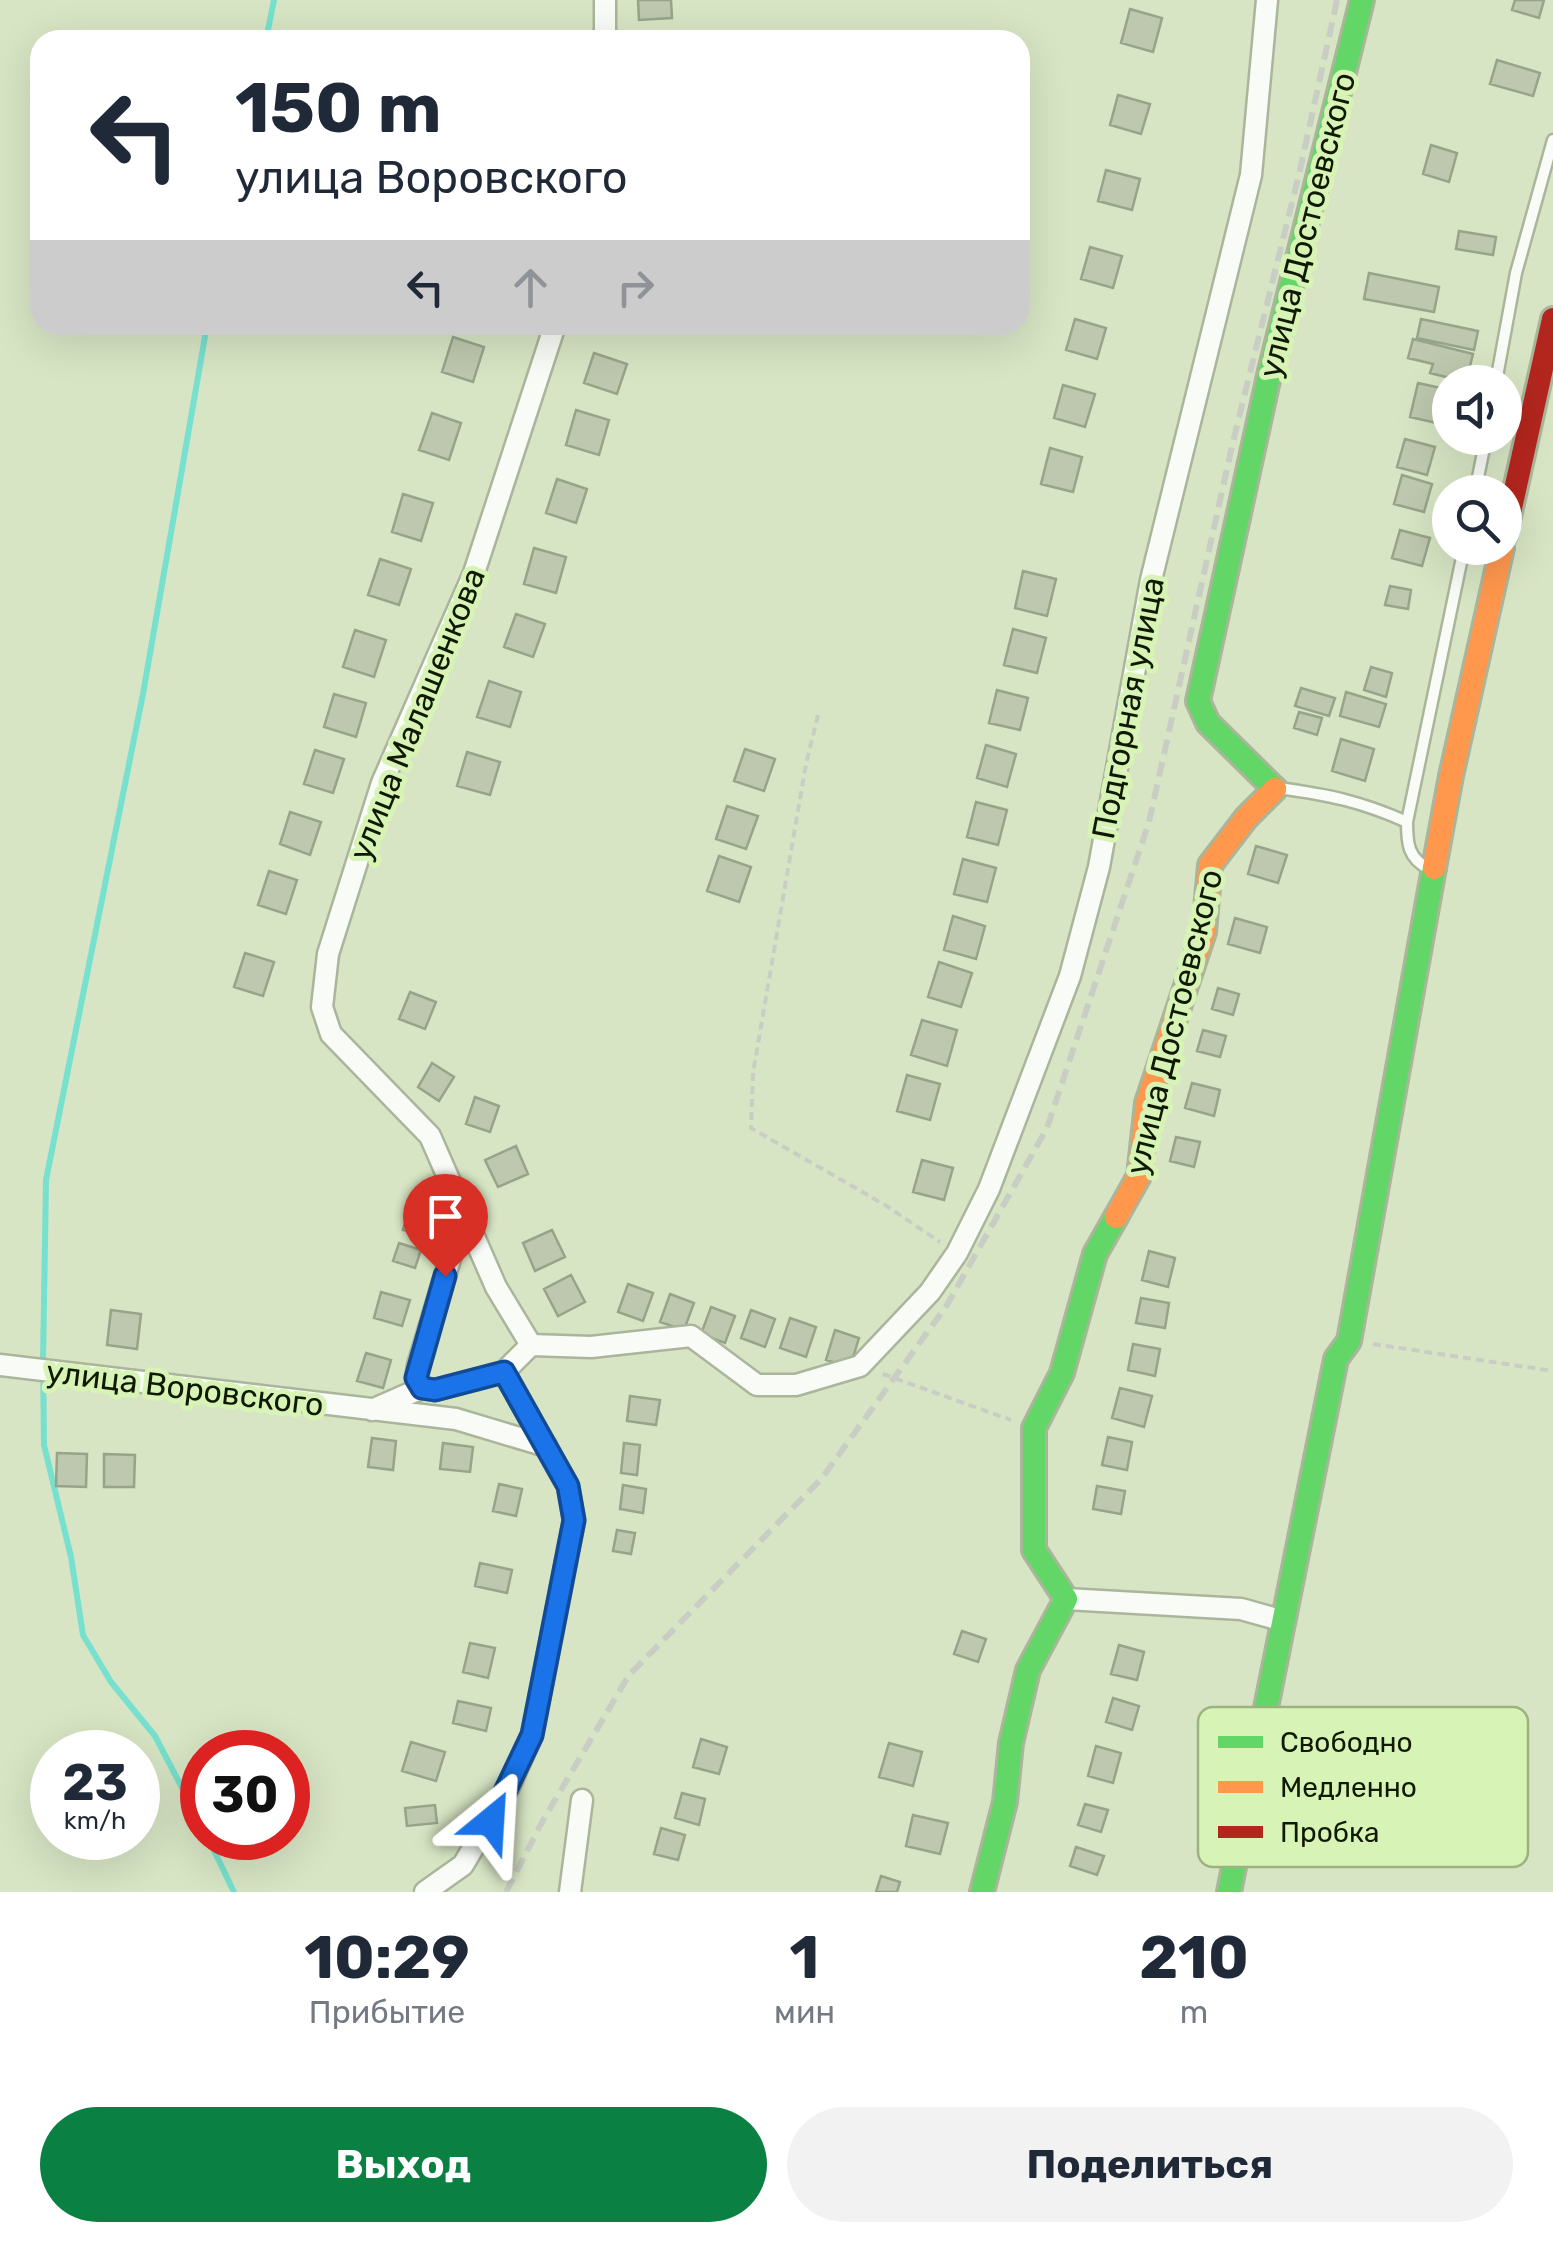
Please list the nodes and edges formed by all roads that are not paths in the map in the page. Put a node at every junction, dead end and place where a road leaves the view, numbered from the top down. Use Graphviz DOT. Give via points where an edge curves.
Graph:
graph roads {
  1 [pos="605,0"];
  2 [pos="1267,0"];
  3 [pos="1362,0"];
  4 [pos="605,30"];
  5 [pos="1553,140"];
  6 [pos="1553,320"];
  7 [pos="552,335"];
  8 [pos="1499,365"];
  9 [pos="1518,475"];
  10 [pos="1460,565"];
  11 [pos="1498,565"];
  12 [pos="1276,788"];
  13 [pos="1407,822"];
  14 [pos="1434,872"];
  15 [pos="464,1212"];
  16 [pos="531,1345"];
  17 [pos="7,1366"];
  18 [pos="504,1372"];
  19 [pos="422,1388"];
  20 [pos="370,1411"];
  21 [pos="546,1446"];
  22 [pos="1066,1599"];
  23 [pos="1284,1621"];
  24 [pos="1266,1707"];
  25 [pos="582,1800"];
  26 [pos="1233,1867"];
  27 [pos="425,1892"];
  28 [pos="570,1892"];
  29 [pos="982,1892"];
  30 [pos="1228,1892"];
  1 -- 4 [label="street"];
  2 -- 16 [label="street, Подгорная улица" via="1251,175 1151,580 1098,867 1070,976 989,1188 956,1253 930,1292 860,1366 796,1385 757,1385 691,1336 591,1347"];
  3 -- 12 [label="street, улица Достоевского" via="1270,371 1198,701 1208,723"];
  5 -- 8 [label="lane" via="1516,273"];
  6 -- 9 [label="street"];
  7 -- 15 [label="street, улица Малашенкова" via="474,573 382,783 328,954 322,1007 331,1034 430,1136"];
  10 -- 13 [label="lane"];
  11 -- 14 [label="street"];
  12 -- 13 [label="lane" via="1362,802"];
  12 -- 22 [label="street, улица Достоевского" via="1210,865 1204,932 1147,1104 1139,1176 1095,1254 1062,1374 1034,1428 1034,1550"];
  13 -- 14 [label="lane" via="1415,862"];
  14 -- 23 [label="street" via="1349,1340 1336,1359"];
  15 -- 16 [label="street, улица Малашенкова" via="496,1287"];
  15 -- 19 [label="street" via="418,1365"];
  16 -- 18 [label="street"];
  17 -- 20 [label="street, улица Воровского"];
  18 -- 19 [label="street, улица Воровского"];
  18 -- 21 [label="street"];
  19 -- 20 [label="street, улица Воровского"];
  20 -- 21 [label="street, улица Воровского" via="456,1419"];
  21 -- 27 [label="street" via="568,1486 574,1520 532,1735 463,1865"];
  22 -- 23 [label="street" via="1241,1609"];
  22 -- 29 [label="street" via="1028,1670"];
  23 -- 24 [label="street"];
  25 -- 28 [label="street"];
  26 -- 30 [label="street"];
}
